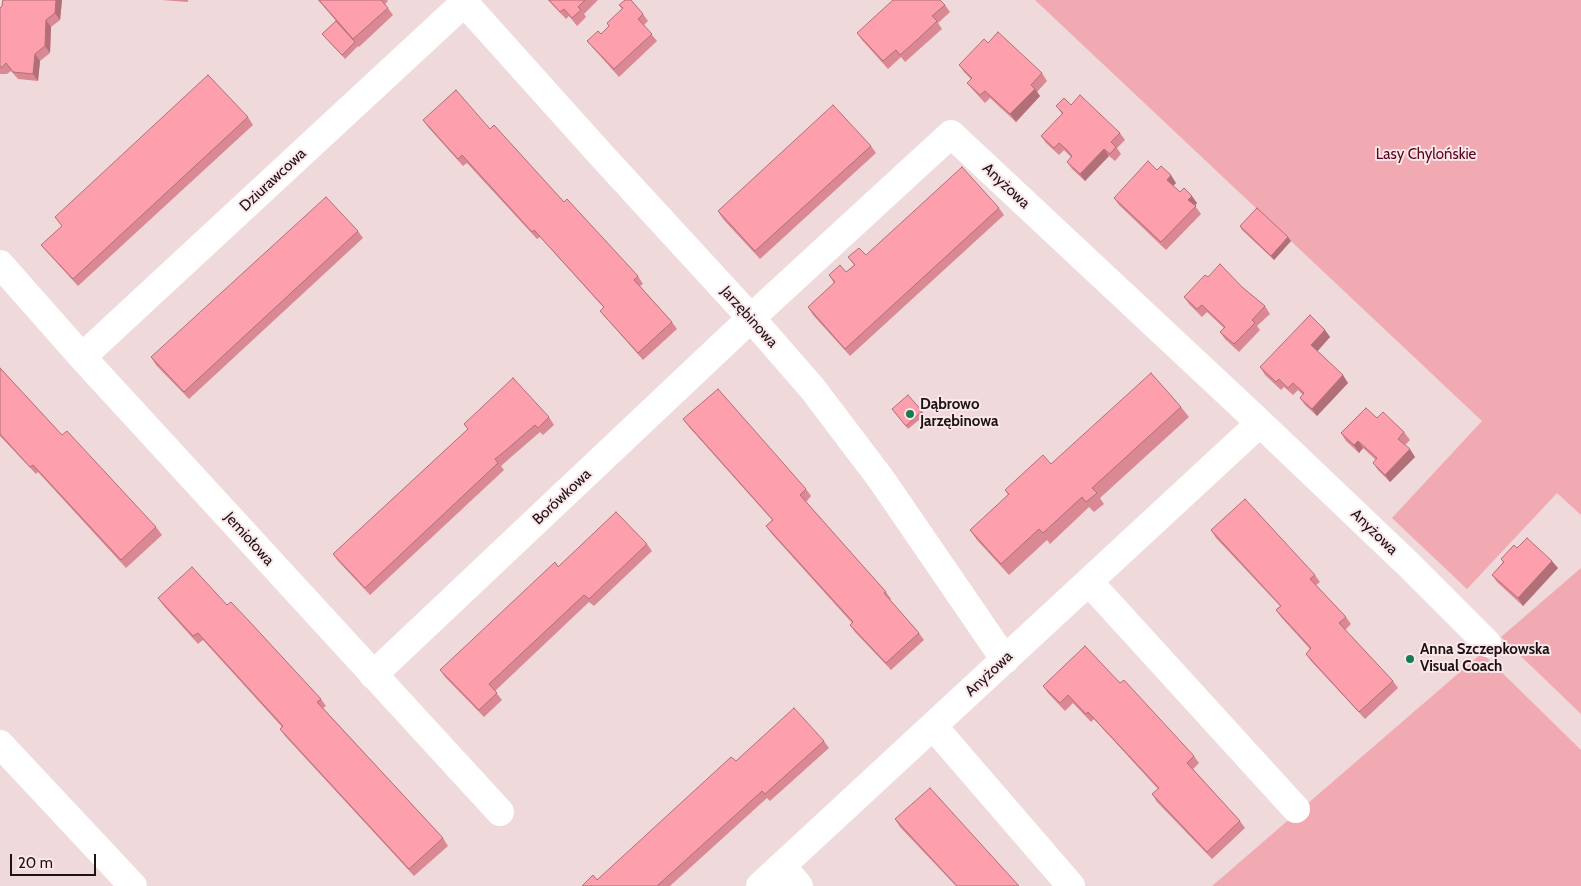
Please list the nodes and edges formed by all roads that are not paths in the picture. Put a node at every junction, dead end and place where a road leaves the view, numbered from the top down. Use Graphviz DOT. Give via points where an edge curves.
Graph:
graph roads {
  1 [pos="463,2"];
  2 [pos="0,264"];
  3 [pos="752,318"];
  4 [pos="82,357"];
  5 [pos="1260,423"];
  6 [pos="1089,582"];
  7 [pos="1487,643"];
  8 [pos="1005,660"];
  9 [pos="373,675"];
  10 [pos="932,726"];
  11 [pos="0,744"];
  12 [pos="1296,809"];
  13 [pos="500,812"];
  14 [pos="791,876"];
  15 [pos="132,886"];
  16 [pos="760,886"];
  17 [pos="1071,886"];
  1 -- 3 [label="street, Jarzębinowa"];
  1 -- 4 [label="street, Dziurawcowa"];
  2 -- 4 [label="street, Jemiołowa"];
  3 -- 5 [label="street, Anyżowa" via="951,134"];
  3 -- 8 [label="street, Jarzębinowa" via="812,388 881,479"];
  3 -- 9 [label="street, Borówkowa"];
  4 -- 9 [label="street, Jemiołowa"];
  5 -- 6 [label="street, Anyżowa"];
  5 -- 7 [label="street, Anyżowa"];
  6 -- 8 [label="street, Anyżowa"];
  6 -- 12 [label="street"];
  8 -- 10 [label="street, Anyżowa"];
  9 -- 13 [label="street, Jemiołowa"];
  10 -- 14 [label="street, Anyżowa"];
  10 -- 17 [label="street"];
  11 -- 15 [label="street"];
  14 -- 16 [label="street, Anyżowa"];
}
